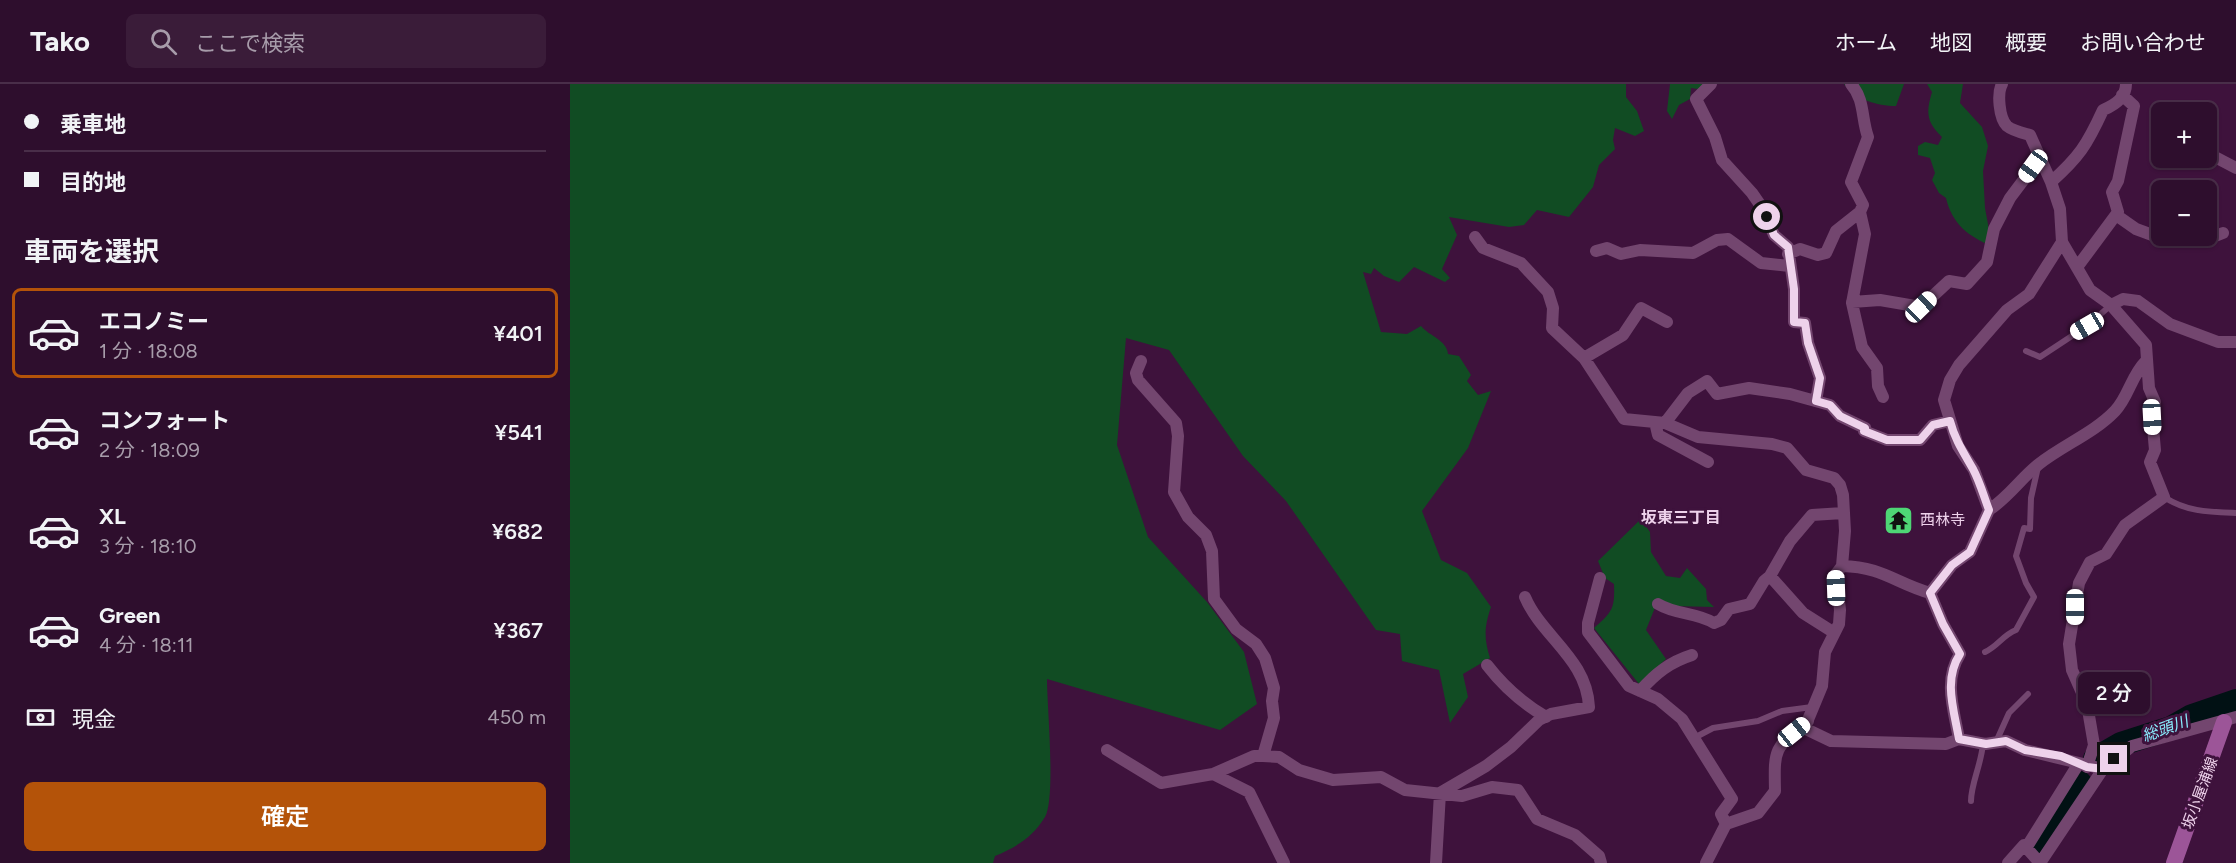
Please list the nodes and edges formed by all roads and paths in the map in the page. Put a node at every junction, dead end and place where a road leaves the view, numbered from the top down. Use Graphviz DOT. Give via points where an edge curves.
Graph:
graph roads {
  1 [pos="1711,84"];
  2 [pos="1851,84"];
  3 [pos="2002,84"];
  4 [pos="2124,90"];
  5 [pos="2040,158"];
  6 [pos="2217,158"];
  7 [pos="2236,168"];
  8 [pos="2051,182"];
  9 [pos="1860,212"];
  10 [pos="2116,214"];
  11 [pos="2223,233"];
  12 [pos="1474,237"];
  13 [pos="2062,242"];
  14 [pos="1596,251"];
  15 [pos="1789,260"];
  16 [pos="2078,266"];
  17 [pos="1852,302"];
  18 [pos="2111,305"];
  19 [pos="1667,322"];
  20 [pos="2236,342"];
  21 [pos="2025,351"];
  22 [pos="1584,358"];
  23 [pos="1141,361"];
  24 [pos="2146,361"];
  25 [pos="1883,397"];
  26 [pos="1816,401"];
  27 [pos="1950,421"];
  28 [pos="1660,423"];
  29 [pos="1708,462"];
  30 [pos="2039,463"];
  31 [pos="2164,496"];
  32 [pos="1989,510"];
  33 [pos="1843,513"];
  34 [pos="2236,513"];
  35 [pos="1842,566"];
  36 [pos="1770,576"];
  37 [pos="1600,578"];
  38 [pos="1930,593"];
  39 [pos="1525,597"];
  40 [pos="1658,604"];
  41 [pos="1833,632"];
  42 [pos="1985,652"];
  43 [pos="1692,655"];
  44 [pos="1487,665"];
  45 [pos="1640,691"];
  46 [pos="2028,694"];
  47 [pos="1812,707"];
  48 [pos="1546,717"];
  49 [pos="2230,719"];
  50 [pos="1808,721"];
  51 [pos="1694,738"];
  52 [pos="1959,739"];
  53 [pos="1996,742"];
  54 [pos="1983,743"];
  55 [pos="1107,750"];
  56 [pos="1263,756"];
  57 [pos="2083,765"];
  58 [pos="2103,769"];
  59 [pos="1213,774"];
  60 [pos="1440,793"];
  61 [pos="1971,801"];
  62 [pos="1725,824"];
  63 [pos="2024,845"];
  64 [pos="1284,863"];
  65 [pos="1436,863"];
  66 [pos="1601,863"];
  67 [pos="1707,863"];
  68 [pos="2008,863"];
  69 [pos="2174,863"];
  1 -- 15 [label="street" via="1696,99 1722,160 1763,209 1770,229 1785,242"];
  2 -- 9 [label="street" via="1860,95 1862,122 1868,137 1851,182 1863,205"];
  3 -- 5 [label="street" via="1999,94 2004,122 2009,128 2030,135"];
  4 -- 8 [label="street" via="2116,105 2103,110 2078,158"];
  4 -- 10 [label="street" via="2134,106 2118,181 2112,192"];
  5 -- 8 [label="street"];
  5 -- 17 [label="street" via="2010,198 1994,229 1987,262 1967,284 1949,281 1921,307 1880,300"];
  6 -- 7 [label="street"];
  8 -- 13 [label="street" via="2060,209"];
  9 -- 15 [label="street" via="1836,231 1826,253 1818,255 1800,249"];
  9 -- 17 [label="street" via="1865,234"];
  10 -- 11 [label="street" via="2136,229 2155,236 2205,240"];
  10 -- 16 [label="street"];
  12 -- 22 [label="street" via="1483,248 1521,263 1548,292 1553,308 1552,328"];
  13 -- 16 [label="street"];
  13 -- 27 [label="street" via="2029,294 2007,310 1959,364 1944,400"];
  14 -- 15 [label="street" via="1607,248 1621,254 1640,250 1693,253 1717,240 1728,239 1761,263"];
  15 -- 26 [label="street" via="1794,322 1805,323 1820,378"];
  16 -- 18 [label="street" via="2090,290"];
  17 -- 25 [label="street" via="1862,347 1877,368"];
  18 -- 20 [label="street" via="2123,299 2138,301 2170,324 2218,342"];
  18 -- 21 [label="lane" via="2040,357"];
  18 -- 24 [label="street" via="2144,340"];
  19 -- 22 [label="street" via="1641,308 1623,335"];
  22 -- 28 [label="street" via="1624,418"];
  23 -- 56 [label="street" via="1136,373 1138,380 1176,423 1174,492 1188,517 1206,535 1212,551 1214,599 1265,658 1274,688 1274,718"];
  24 -- 30 [label="street" via="2134,373 2123,402 2113,413"];
  24 -- 31 [label="street" via="2155,402 2155,450 2150,462"];
  26 -- 27 [label="street" via="1830,405 1864,431 1887,440 1920,440 1933,425"];
  26 -- 28 [label="street" via="1749,388 1717,394 1707,381 1688,393"];
  27 -- 32 [label="street"];
  28 -- 29 [label="street" via="1658,435"];
  28 -- 33 [label="street" via="1698,438 1787,448 1806,470 1834,478 1843,495"];
  30 -- 32 [label="street" via="2003,501"];
  30 -- 42 [label="lane" via="2031,498 2030,529 2024,528 2016,556 2034,597 2016,630"];
  31 -- 34 [label="lane" via="2197,511"];
  31 -- 57 [label="street" via="2125,525 2106,554 2090,561 2079,583 2069,644 2072,670 2087,704 2094,745"];
  32 -- 38 [label="street" via="1970,552 1952,565"];
  33 -- 35 [label="street"];
  33 -- 36 [label="street" via="1812,515 1790,541"];
  35 -- 38 [label="street" via="1874,569"];
  35 -- 41 [label="street" via="1836,574 1839,624"];
  36 -- 40 [label="street" via="1750,604 1729,609 1714,623 1701,615 1669,611"];
  36 -- 41 [label="street" via="1803,613"];
  37 -- 45 [label="street" via="1588,632 1629,686"];
  38 -- 52 [label="street" via="1960,654 1949,678"];
  39 -- 48 [label="street" via="1539,623 1563,646 1588,690 1589,707"];
  41 -- 47 [label="street" via="1822,686"];
  43 -- 45 [label="street" via="1672,662"];
  44 -- 48 [label="street" via="1507,688"];
  45 -- 51 [label="street" via="1679,716"];
  46 -- 53 [label="lane" via="2009,713"];
  47 -- 50 [label="street"];
  47 -- 51 [label="lane" via="1713,728"];
  48 -- 60 [label="street" via="1485,766"];
  49 -- 58 [label="street" via="2132,746"];
  49 -- 69 [label="main road, 坂小屋浦線"];
  50 -- 52 [label="street" via="1808,730 1831,741 1946,744"];
  50 -- 62 [label="street" via="1781,742 1774,755 1775,791 1758,813"];
  51 -- 62 [label="street" via="1732,799 1721,814"];
  52 -- 54 [label="street"];
  53 -- 54 [label="street"];
  53 -- 57 [label="street" via="2006,741"];
  54 -- 61 [label="lane"];
  55 -- 59 [label="street" via="1161,783"];
  56 -- 59 [label="street" via="1254,756"];
  56 -- 60 [label="street" via="1279,757 1299,770 1333,780 1381,777 1405,790"];
  57 -- 58 [label="street"];
  57 -- 63 [label="street" via="2028,845"];
  58 -- 63 [label="street" via="2040,863"];
  59 -- 64 [label="street" via="1249,792"];
  60 -- 65 [label="street"];
  60 -- 66 [label="street" via="1462,796 1492,787 1518,790 1537,819 1575,835 1599,856"];
  62 -- 67 [label="street"];
  63 -- 68 [label="street"];
}
